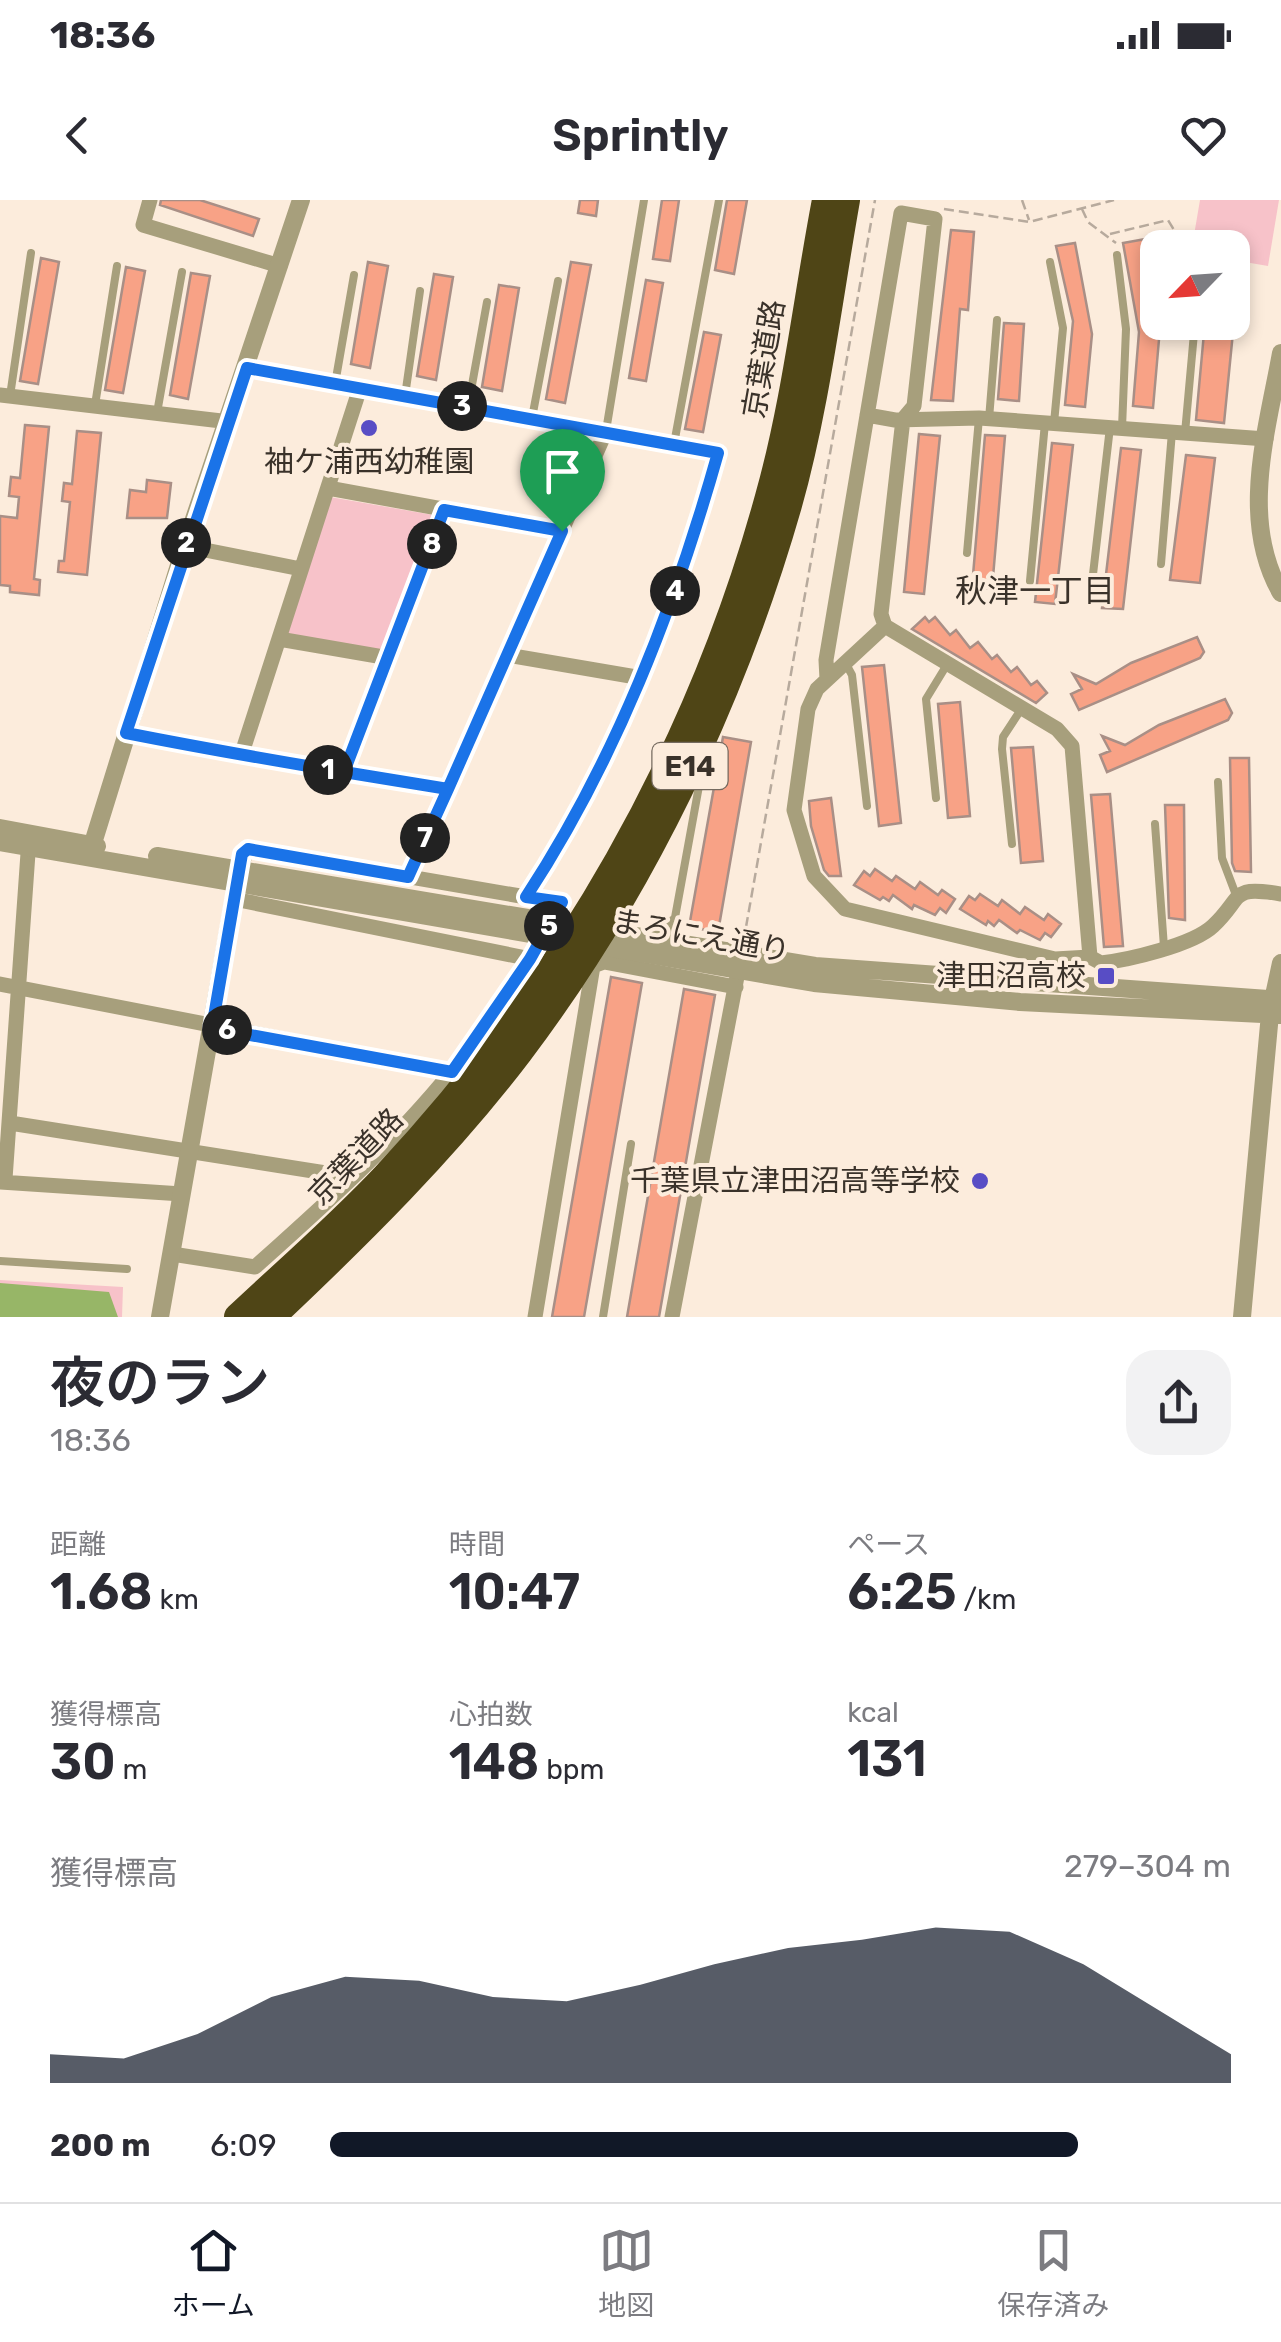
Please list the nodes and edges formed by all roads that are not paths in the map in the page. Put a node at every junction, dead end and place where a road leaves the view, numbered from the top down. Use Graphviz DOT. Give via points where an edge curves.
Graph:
graph roads {
  1 [pos="150,200"];
  2 [pos="301,200"];
  3 [pos="644,200"];
  4 [pos="719,200"];
  5 [pos="826,200"];
  6 [pos="846,200"];
  7 [pos="31,253"];
  8 [pos="1117,255"];
  9 [pos="1050,262"];
  10 [pos="117,266"];
  11 [pos="280,266"];
  12 [pos="182,272"];
  13 [pos="354,275"];
  14 [pos="558,281"];
  15 [pos="420,291"];
  16 [pos="487,302"];
  17 [pos="997,320"];
  18 [pos="1192,340"];
  19 [pos="1281,353"];
  20 [pos="247,368"];
  21 [pos="335,384"];
  22 [pos="360,388"];
  23 [pos="5,396"];
  24 [pos="405,396"];
  25 [pos="95,405"];
  26 [pos="468,407"];
  27 [pos="156,412"];
  28 [pos="867,415"];
  29 [pos="532,418"];
  30 [pos="984,418"];
  31 [pos="903,419"];
  32 [pos="230,422"];
  33 [pos="1050,423"];
  34 [pos="1116,428"];
  35 [pos="606,431"];
  36 [pos="1178,432"];
  37 [pos="1266,439"];
  38 [pos="674,444"];
  39 [pos="328,488"];
  40 [pos="444,510"];
  41 [pos="562,531"];
  42 [pos="185,546"];
  43 [pos="967,553"];
  44 [pos="1161,564"];
  45 [pos="301,569"];
  46 [pos="1030,580"];
  47 [pos="1092,582"];
  48 [pos="1281,592"];
  49 [pos="885,626"];
  50 [pos="279,639"];
  51 [pos="506,655"];
  52 [pos="389,658"];
  53 [pos="948,663"];
  54 [pos="846,664"];
  55 [pos="642,678"];
  56 [pos="827,679"];
  57 [pos="1022,708"];
  58 [pos="126,733"];
  59 [pos="241,756"];
  60 [pos="344,772"];
  61 [pos="1218,782"];
  62 [pos="699,786"];
  63 [pos="448,789"];
  64 [pos="936,798"];
  65 [pos="867,806"];
  66 [pos="1155,824"];
  67 [pos="0,828"];
  68 [pos="29,840"];
  69 [pos="0,842"];
  70 [pos="1012,844"];
  71 [pos="90,851"];
  72 [pos="408,877"];
  73 [pos="237,884"];
  74 [pos="1236,894"];
  75 [pos="1281,894"];
  76 [pos="526,897"];
  77 [pos="674,923"];
  78 [pos="587,935"];
  79 [pos="744,940"];
  80 [pos="1164,948"];
  81 [pos="1090,957"];
  82 [pos="530,959"];
  83 [pos="1281,963"];
  84 [pos="666,974"];
  85 [pos="8,986"];
  86 [pos="736,987"];
  87 [pos="1276,1007"];
  88 [pos="212,1028"];
  89 [pos="7,1040"];
  90 [pos="452,1072"];
  91 [pos="1273,1082"];
  92 [pos="6,1094"];
  93 [pos="10,1123"];
  94 [pos="631,1144"];
  95 [pos="4,1150"];
  96 [pos="190,1152"];
  97 [pos="351,1177"];
  98 [pos="3,1180"];
  99 [pos="182,1194"];
  100 [pos="341,1236"];
  101 [pos="172,1254"];
  102 [pos="0,1261"];
  103 [pos="127,1269"];
  104 [pos="160,1317"];
  105 [pos="238,1317"];
  106 [pos="271,1317"];
  107 [pos="534,1317"];
  108 [pos="603,1317"];
  109 [pos="672,1317"];
  110 [pos="1242,1317"];
  1 -- 11 [label="street" via="143,225"];
  2 -- 11 [label="street"];
  3 -- 35 [label="lane"];
  4 -- 38 [label="lane"];
  5 -- 78 [label="highway, 京葉道路 / E14" via="784,433 748,567 661,784"];
  6 -- 78 [label="highway, 京葉道路 / E14" via="805,436 741,646 708,729"];
  7 -- 23 [label="lane"];
  8 -- 34 [label="lane" via="1126,328"];
  9 -- 33 [label="lane" via="1064,328"];
  10 -- 25 [label="lane"];
  11 -- 20 [label="street"];
  12 -- 27 [label="lane"];
  13 -- 21 [label="lane"];
  14 -- 29 [label="lane"];
  15 -- 24 [label="lane"];
  16 -- 26 [label="lane"];
  17 -- 30 [label="lane"];
  18 -- 36 [label="lane"];
  19 -- 37 [label="street"];
  20 -- 21 [label="street"];
  20 -- 32 [label="street"];
  21 -- 22 [label="street"];
  22 -- 24 [label="street"];
  22 -- 39 [label="street"];
  23 -- 25 [label="street"];
  24 -- 26 [label="street"];
  25 -- 27 [label="street"];
  26 -- 29 [label="street"];
  27 -- 32 [label="street"];
  28 -- 31 [label="street"];
  28 -- 31 [label="street" via="901,212 935,219 914,406"];
  28 -- 56 [label="street"];
  29 -- 35 [label="street"];
  30 -- 31 [label="street"];
  30 -- 33 [label="street"];
  30 -- 43 [label="lane"];
  31 -- 49 [label="street" via="881,614"];
  32 -- 42 [label="street"];
  33 -- 34 [label="street"];
  33 -- 46 [label="lane"];
  34 -- 36 [label="street"];
  34 -- 47 [label="lane"];
  35 -- 38 [label="street"];
  35 -- 41 [label="street"];
  36 -- 37 [label="street"];
  36 -- 44 [label="lane"];
  37 -- 48 [label="street" via="1258,501 1261,544"];
  38 -- 55 [label="street" via="718,453"];
  39 -- 40 [label="street"];
  39 -- 45 [label="street"];
  40 -- 41 [label="street"];
  40 -- 52 [label="street"];
  41 -- 51 [label="street"];
  42 -- 45 [label="street"];
  42 -- 58 [label="street"];
  45 -- 50 [label="street"];
  49 -- 53 [label="street"];
  49 -- 54 [label="street"];
  50 -- 52 [label="street"];
  50 -- 59 [label="street"];
  51 -- 55 [label="street"];
  51 -- 63 [label="street"];
  52 -- 60 [label="street"];
  53 -- 57 [label="street"];
  53 -- 64 [label="lane" via="926,699"];
  54 -- 56 [label="street"];
  54 -- 65 [label="lane"];
  55 -- 76 [label="street"];
  56 -- 81 [label="street" via="808,709 794,810 814,876 844,908 1056,959"];
  57 -- 70 [label="lane" via="1002,749"];
  57 -- 81 [label="street" via="1072,746"];
  58 -- 59 [label="street"];
  58 -- 71 [label="street"];
  59 -- 60 [label="street"];
  60 -- 63 [label="street"];
  61 -- 74 [label="lane" via="1222,858"];
  62 -- 77 [label="lane"];
  63 -- 72 [label="street"];
  66 -- 80 [label="lane"];
  67 -- 68 [label="street, まろにえ通り"];
  68 -- 69 [label="street, まろにえ通り"];
  68 -- 71 [label="street, まろにえ通り"];
  68 -- 85 [label="street"];
  71 -- 73 [label="street, まろにえ通り"];
  72 -- 73 [label="street" via="248,849"];
  72 -- 76 [label="street"];
  73 -- 78 [label="street, まろにえ通り"];
  73 -- 82 [label="street"];
  73 -- 88 [label="street"];
  74 -- 75 [label="street" via="1248,888"];
  74 -- 80 [label="street" via="1212,928"];
  76 -- 82 [label="street" via="562,902"];
  77 -- 84 [label="street"];
  78 -- 87 [label="street, まろにえ通り" via="815,966"];
  78 -- 100 [label="highway, 京葉道路 / E14" via="518,1053"];
  79 -- 86 [label="street"];
  80 -- 81 [label="street" via="1119,961"];
  82 -- 90 [label="street"];
  83 -- 87 [label="street"];
  84 -- 86 [label="street"];
  84 -- 107 [label="street" via="604,962 594,966"];
  85 -- 88 [label="street"];
  85 -- 89 [label="street"];
  86 -- 109 [label="street"];
  87 -- 91 [label="street"];
  88 -- 90 [label="street"];
  88 -- 96 [label="street"];
  89 -- 92 [label="street"];
  90 -- 97 [label="street"];
  91 -- 110 [label="street"];
  92 -- 93 [label="street"];
  93 -- 95 [label="street"];
  93 -- 96 [label="street"];
  94 -- 108 [label="lane"];
  95 -- 98 [label="street"];
  96 -- 97 [label="street"];
  96 -- 99 [label="street"];
  97 -- 101 [label="street" via="255,1267"];
  98 -- 99 [label="street"];
  99 -- 101 [label="street"];
  100 -- 105 [label="highway, 京葉道路 / E14"];
  100 -- 106 [label="highway, 京葉道路 / E14"];
  101 -- 104 [label="street"];
  102 -- 103 [label="lane"];
}
